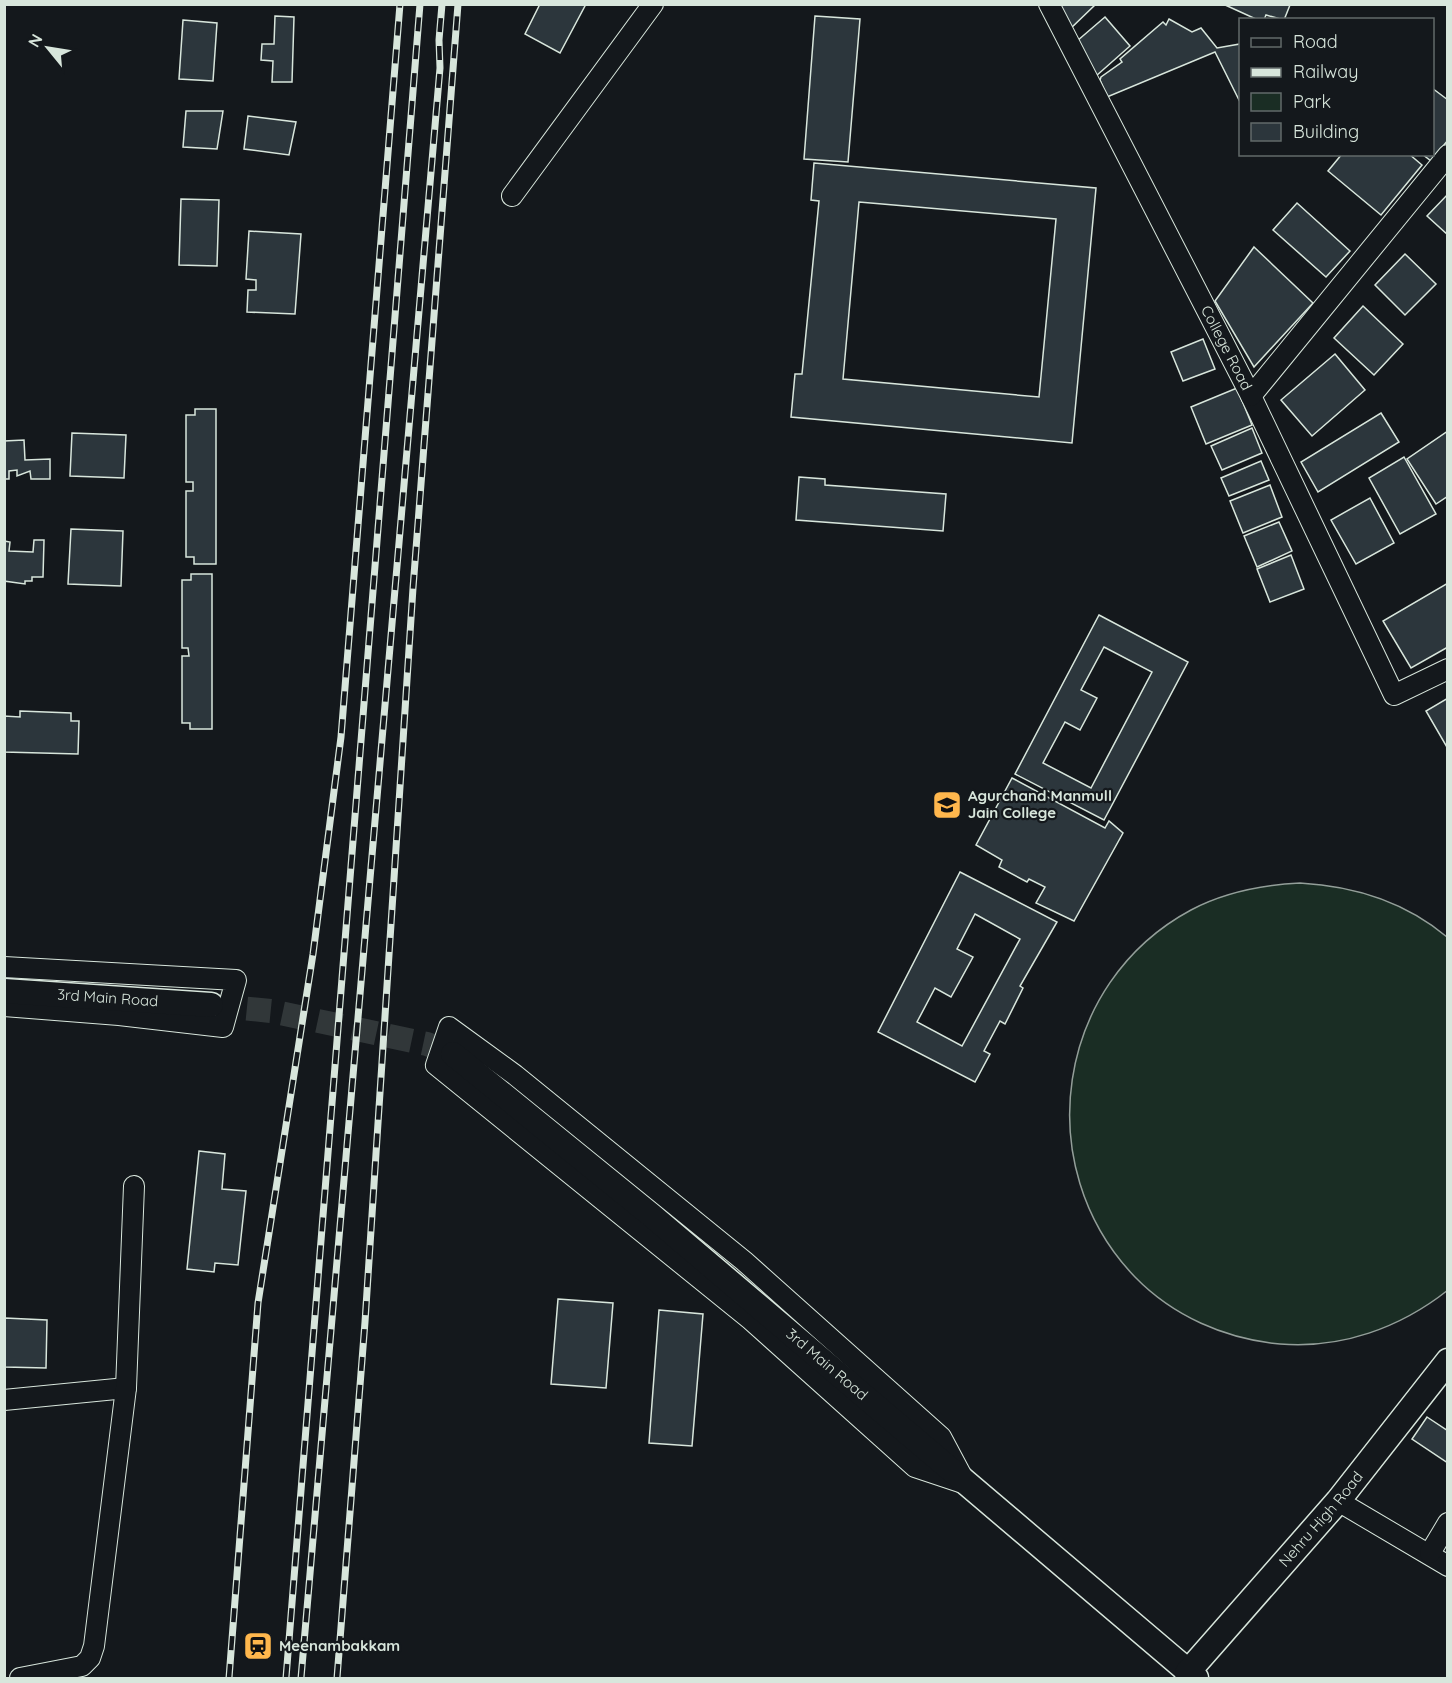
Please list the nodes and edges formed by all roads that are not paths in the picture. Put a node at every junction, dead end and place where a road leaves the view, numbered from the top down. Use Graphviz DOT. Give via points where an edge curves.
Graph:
graph roads {
  1 [pos="653,4"];
  2 [pos="1049,4"];
  3 [pos="1448,155"];
  4 [pos="512,195"];
  5 [pos="1251,396"];
  6 [pos="1448,669"];
  7 [pos="4,967"];
  8 [pos="4,991"];
  9 [pos="211,1005"];
  10 [pos="4,1006"];
  11 [pos="453,1054"];
  12 [pos="134,1186"];
  13 [pos="1448,1361"];
  14 [pos="126,1388"];
  15 [pos="4,1400"];
  16 [pos="966,1484"];
  17 [pos="1338,1500"];
  18 [pos="1448,1523"];
  19 [pos="1430,1553"];
  20 [pos="1448,1566"];
  21 [pos="1192,1676"];
  22 [pos="20,1678"];
  1 -- 4 [label="street"];
  2 -- 5 [label="street, College Road"];
  3 -- 5 [label="street"];
  5 -- 6 [label="street, College Road" via="1394,695"];
  7 -- 10 [label="street" via="236,980 223,1027"];
  8 -- 9 [label="street, 3rd Main Road"];
  11 -- 16 [label="street, 3rd Main Road" via="651,1215"];
  12 -- 14 [label="street"];
  13 -- 17 [label="street, Nehru High Road"];
  14 -- 15 [label="street"];
  14 -- 22 [label="street" via="90,1658 82,1666"];
  16 -- 16 [label="street" via="915,1467 751,1320 436,1065 449,1027 633,1168 822,1329 941,1437"];
  16 -- 21 [label="street, 3rd Main Road"];
  17 -- 19 [label="street"];
  17 -- 21 [label="street, Nehru High Road"];
  18 -- 19 [label="street"];
  19 -- 20 [label="street"];
}
